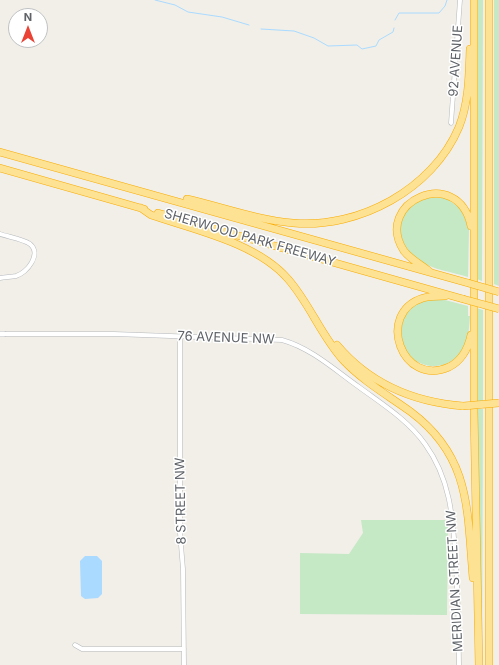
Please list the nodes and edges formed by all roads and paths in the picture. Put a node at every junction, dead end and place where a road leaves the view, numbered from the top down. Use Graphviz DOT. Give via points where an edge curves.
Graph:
graph roads {
  1 [pos="460,0"];
  2 [pos="474,0"];
  3 [pos="489,0"];
  4 [pos="474,18"];
  5 [pos="451,123"];
  6 [pos="0,152"];
  7 [pos="0,168"];
  8 [pos="166,198"];
  9 [pos="141,208"];
  10 [pos="0,234"];
  11 [pos="473,239"];
  12 [pos="432,274"];
  13 [pos="0,278"];
  14 [pos="499,292"];
  15 [pos="453,296"];
  16 [pos="302,300"];
  17 [pos="499,309"];
  18 [pos="474,326"];
  19 [pos="1,334"];
  20 [pos="180,337"];
  21 [pos="499,403"];
  22 [pos="417,434"];
  23 [pos="478,622"];
  24 [pos="75,645"];
  25 [pos="184,649"];
  26 [pos="184,665"];
  27 [pos="459,665"];
  28 [pos="478,665"];
  29 [pos="489,665"];
  1 -- 5 [label="street, 92 AVENUE"];
  2 -- 4 [label="highway"];
  3 -- 29 [label="highway"];
  4 -- 8 [label="highway" via="467,97 455,135 442,156 425,175 386,203 339,220 294,223 187,199"];
  4 -- 11 [label="highway"];
  6 -- 8 [label="highway, SHERWOOD PARK FREEWAY"];
  7 -- 9 [label="highway, SHERWOOD PARK FREEWAY"];
  8 -- 12 [label="highway, SHERWOOD PARK FREEWAY"];
  9 -- 15 [label="highway, SHERWOOD PARK FREEWAY"];
  9 -- 16 [label="highway" via="151,215 232,243 259,256 282,272"];
  10 -- 13 [label="street" via="29,244 34,248 35,256 27,269 17,276"];
  11 -- 12 [label="highway" via="467,215 454,199 432,193 419,197 409,204 399,220 400,243 410,257"];
  11 -- 18 [label="highway"];
  12 -- 14 [label="highway, SHERWOOD PARK FREEWAY, bridge"];
  15 -- 17 [label="highway, SHERWOOD PARK FREEWAY, bridge"];
  15 -- 18 [label="highway" via="425,297 407,308 397,331 399,344 406,357 425,369 440,370 451,366 464,354"];
  16 -- 21 [label="highway, bridge" via="342,352 368,374 390,387 432,402 463,406"];
  16 -- 23 [label="highway" via="324,335 347,364 373,387 422,420 439,437 451,455 466,499"];
  18 -- 23 [label="highway"];
  19 -- 20 [label="street, 76 AVENUE NW"];
  20 -- 22 [label="street, 76 AVENUE NW" via="270,338 295,344 386,407"];
  20 -- 25 [label="street, 8 STREET NW" via="180,533"];
  22 -- 27 [label="street, MERIDIAN STREET NW" via="440,468 451,502"];
  23 -- 28 [label="highway"];
  24 -- 25 [label="street" via="82,649"];
  25 -- 26 [label="street, 8 STREET NW"];
}
